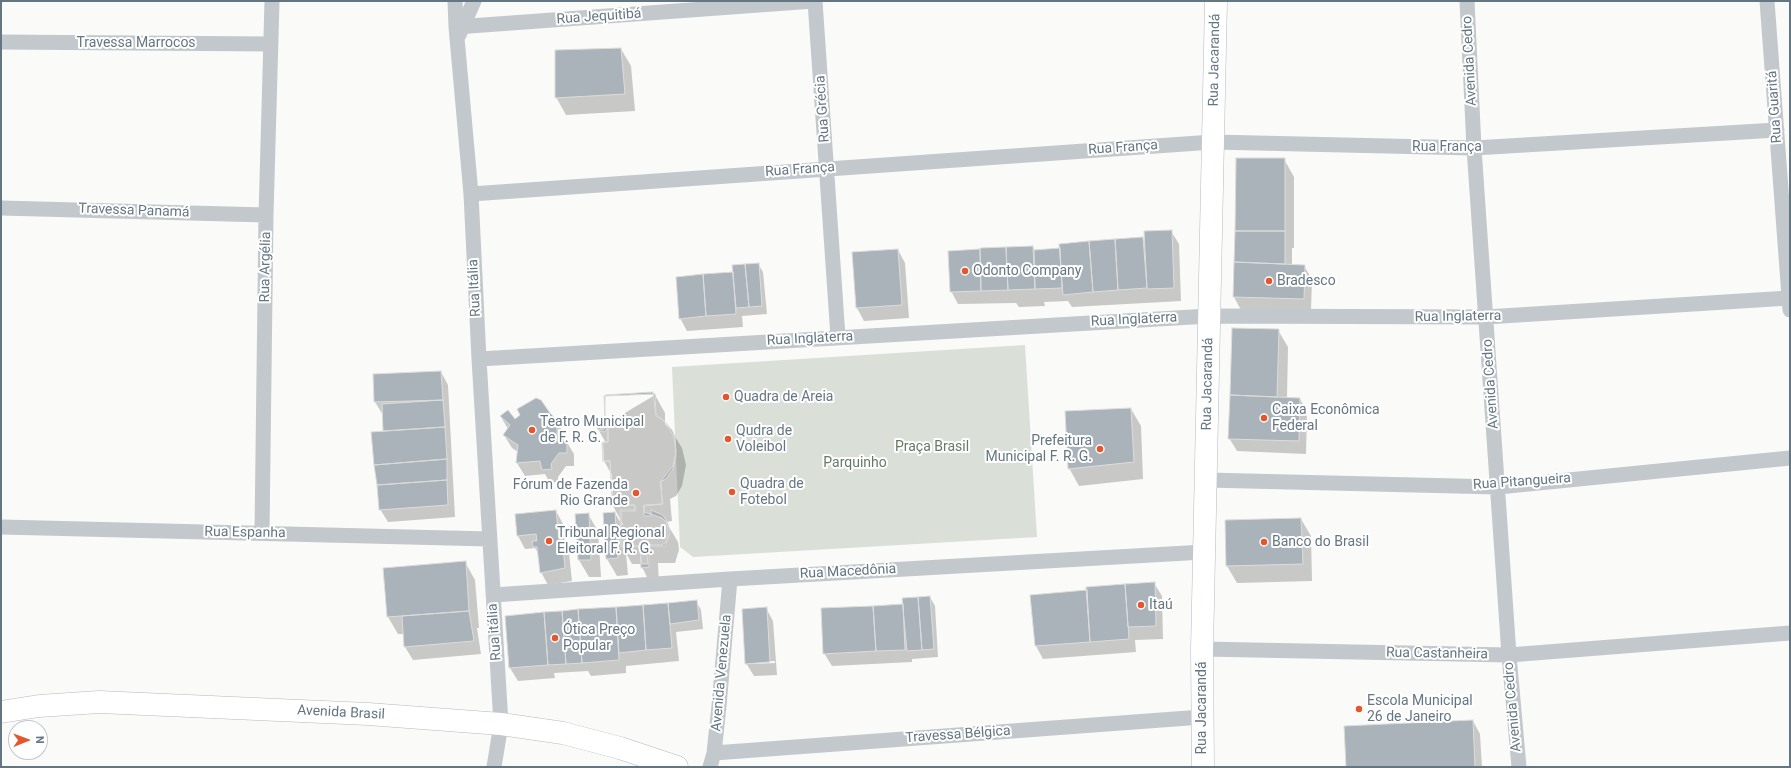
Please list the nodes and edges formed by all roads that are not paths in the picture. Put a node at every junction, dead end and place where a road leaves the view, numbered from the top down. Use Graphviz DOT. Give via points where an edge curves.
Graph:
graph roads {
  1 [pos="272,1"];
  2 [pos="456,1"];
  3 [pos="474,1"];
  4 [pos="814,1"];
  5 [pos="1216,1"];
  6 [pos="1467,1"];
  7 [pos="1767,1"];
  8 [pos="459,30"];
  9 [pos="1,42"];
  10 [pos="270,44"];
  11 [pos="1777,130"];
  12 [pos="1213,142"];
  13 [pos="1474,148"];
  14 [pos="827,168"];
  15 [pos="471,194"];
  16 [pos="1,208"];
  17 [pos="266,215"];
  18 [pos="1790,304"];
  19 [pos="1209,316"];
  20 [pos="1486,318"];
  21 [pos="838,337"];
  22 [pos="479,359"];
  23 [pos="1790,458"];
  24 [pos="1206,480"];
  25 [pos="1498,487"];
  26 [pos="1,527"];
  27 [pos="262,533"];
  28 [pos="490,539"];
  29 [pos="1204,552"];
  30 [pos="730,579"];
  31 [pos="493,595"];
  32 [pos="1790,633"];
  33 [pos="1202,649"];
  34 [pos="1508,655"];
  35 [pos="1,712"];
  36 [pos="1202,717"];
  37 [pos="501,724"];
  38 [pos="712,760"];
  39 [pos="494,767"];
  40 [pos="677,767"];
  41 [pos="1202,767"];
  42 [pos="1519,767"];
  1 -- 10 [label="street, Rua Argélia"];
  2 -- 8 [label="street, Rua Itália"];
  3 -- 8 [label="street, Rua Itália"];
  4 -- 8 [label="street, Rua Jequitibá"];
  4 -- 14 [label="street, Rua Grécia"];
  5 -- 12 [label="street, Rua Jacarandá"];
  6 -- 13 [label="street, Avenida Cedro"];
  7 -- 11 [label="street, Rua Guaritá"];
  8 -- 15 [label="street, Rua Itália"];
  9 -- 10 [label="street, Travessa Marrocos"];
  10 -- 17 [label="street, Rua Argélia"];
  11 -- 13 [label="street, Rua França"];
  11 -- 18 [label="street, Rua Guaritá"];
  12 -- 13 [label="street, Rua França"];
  12 -- 14 [label="street, Rua França"];
  12 -- 19 [label="street, Rua Jacarandá"];
  13 -- 20 [label="street, Avenida Cedro"];
  14 -- 15 [label="street, Rua França"];
  14 -- 21 [label="street, Rua Grécia"];
  15 -- 22 [label="street, Rua Itália"];
  16 -- 17 [label="street, Travessa Panamá"];
  17 -- 27 [label="street, Rua Argélia"];
  18 -- 20 [label="street, Rua Inglaterra"];
  19 -- 20 [label="street, Rua Inglaterra"];
  19 -- 21 [label="street, Rua Inglaterra"];
  19 -- 24 [label="street, Rua Jacarandá"];
  20 -- 25 [label="street, Avenida Cedro"];
  21 -- 22 [label="street, Rua Inglaterra"];
  22 -- 28 [label="street, Rua Itália"];
  23 -- 25 [label="street, Rua Pitangueira"];
  24 -- 25 [label="street, Rua Pitangueira"];
  24 -- 29 [label="street, Rua Jacarandá"];
  25 -- 34 [label="street, Avenida Cedro"];
  26 -- 27 [label="street, Rua Espanha"];
  27 -- 28 [label="street, Rua Espanha"];
  28 -- 31 [label="street, Rua itália"];
  29 -- 30 [label="street, Rua Macedônia"];
  29 -- 33 [label="street, Rua Jacarandá"];
  30 -- 31 [label="street, Rua Macedônia"];
  30 -- 38 [label="street, Avenida Venezuela"];
  31 -- 37 [label="street, Rua itália"];
  32 -- 34 [label="street, Rua Castanheira"];
  33 -- 34 [label="street, Rua Castanheira"];
  33 -- 36 [label="street, Rua Jacarandá"];
  34 -- 42 [label="street, Avenida Cedro"];
  35 -- 37 [label="street, Avenida Brasil" via="40,706 99,702 368,714"];
  36 -- 38 [label="street, Travessa Bélgica"];
  36 -- 41 [label="street, Rua Jacarandá"];
  37 -- 39 [label="street, Rua itália"];
  37 -- 40 [label="street, Avenida Brasil" via="563,733"];
}
